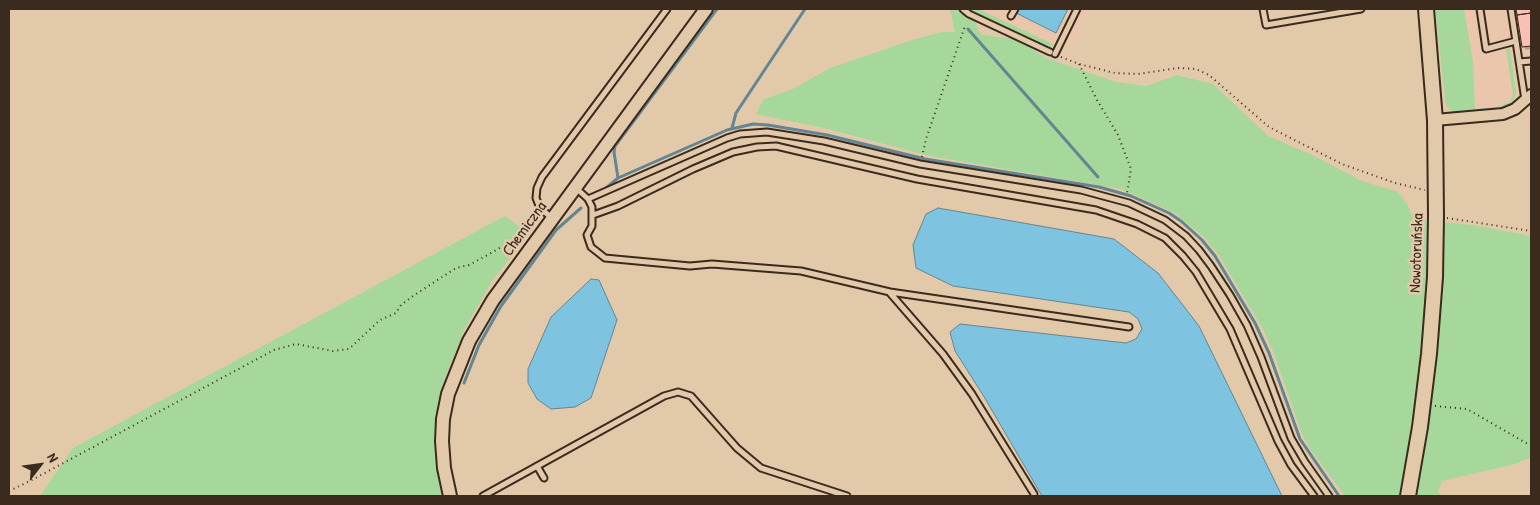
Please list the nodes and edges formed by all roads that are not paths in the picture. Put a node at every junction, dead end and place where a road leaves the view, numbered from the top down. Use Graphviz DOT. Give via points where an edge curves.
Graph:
graph roads {
  1 [pos="667,9"];
  2 [pos="706,9"];
  3 [pos="963,9"];
  4 [pos="1015,9"];
  5 [pos="1078,9"];
  6 [pos="1263,9"];
  7 [pos="1361,9"];
  8 [pos="1426,9"];
  9 [pos="1480,9"];
  10 [pos="1511,9"];
  11 [pos="1011,16"];
  12 [pos="1516,41"];
  13 [pos="1531,61"];
  14 [pos="1519,62"];
  15 [pos="1528,98"];
  16 [pos="1434,120"];
  17 [pos="575,188"];
  18 [pos="588,199"];
  19 [pos="593,215"];
  20 [pos="551,220"];
  21 [pos="890,292"];
  22 [pos="1129,327"];
  23 [pos="537,466"];
  24 [pos="544,478"];
  25 [pos="1034,494"];
  26 [pos="450,496"];
  27 [pos="483,496"];
  28 [pos="847,496"];
  29 [pos="1314,496"];
  30 [pos="1329,496"];
  31 [pos="1408,496"];
  1 -- 20 [label="lane" via="542,177 536,198"];
  2 -- 17 [label="street, Chemiczna"];
  3 -- 5 [label="lane" via="1052,53"];
  4 -- 11 [label="lane"];
  6 -- 7 [label="lane" via="1266,25"];
  8 -- 16 [label="main road, Nowotoruńska"];
  9 -- 12 [label="lane" via="1486,49"];
  10 -- 12 [label="lane"];
  12 -- 14 [label="lane"];
  13 -- 14 [label="lane"];
  14 -- 15 [label="lane"];
  15 -- 16 [label="street" via="1503,114"];
  16 -- 31 [label="main road, Nowotoruńska" via="1436,216 1433,296 1423,405"];
  17 -- 18 [label="lane"];
  17 -- 20 [label="street, Chemiczna"];
  18 -- 19 [label="lane"];
  18 -- 30 [label="lane" via="728,138 767,132 824,141 920,164 1081,190 1124,202 1166,220 1186,236 1211,266 1254,341 1291,438"];
  19 -- 21 [label="lane" via="587,235 591,247 605,258 801,271"];
  19 -- 29 [label="lane" via="726,155 776,146 917,179 1096,210 1136,224 1169,242 1198,277 1230,329 1278,441"];
  20 -- 26 [label="street, Chemiczna" via="493,300 469,341 448,394 442,441"];
  21 -- 22 [label="lane"];
  21 -- 25 [label="lane" via="944,354"];
  23 -- 24 [label="lane"];
  23 -- 27 [label="lane"];
  23 -- 28 [label="lane" via="664,396 678,392 691,396 737,448 761,468"];
}
